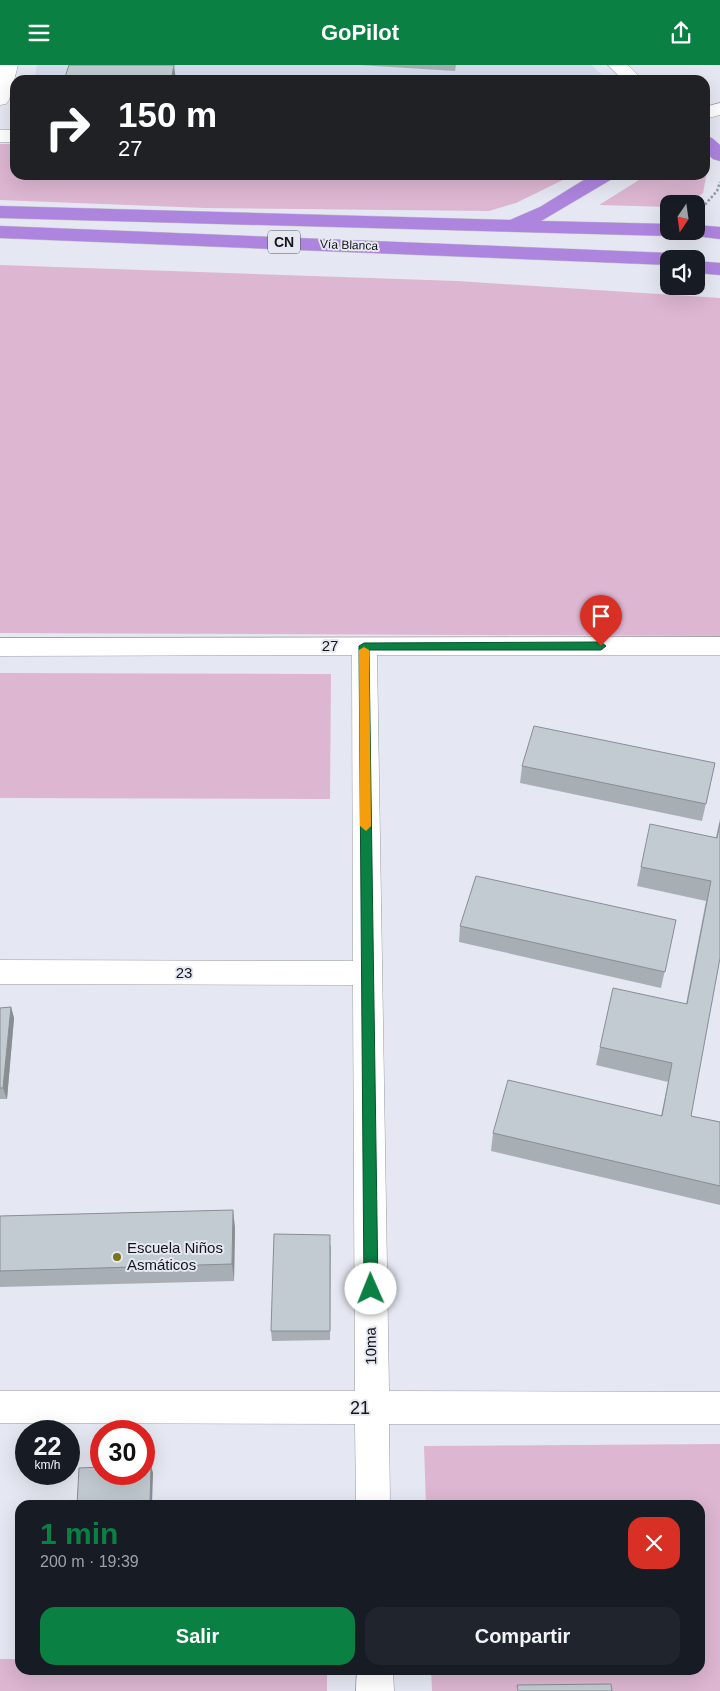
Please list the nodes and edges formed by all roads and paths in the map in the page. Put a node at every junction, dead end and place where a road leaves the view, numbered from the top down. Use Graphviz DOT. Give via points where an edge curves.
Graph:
graph roads {
  1 [pos="9,65"];
  2 [pos="617,65"];
  3 [pos="628,75"];
  4 [pos="0,100"];
  5 [pos="710,146"];
  6 [pos="720,155"];
  7 [pos="597,180"];
  8 [pos="720,182"];
  9 [pos="705,204"];
  10 [pos="0,212"];
  11 [pos="511,226"];
  12 [pos="660,230"];
  13 [pos="0,232"];
  14 [pos="705,232"];
  15 [pos="720,233"];
  16 [pos="568,254"];
  17 [pos="660,259"];
  18 [pos="705,261"];
  19 [pos="720,262"];
  20 [pos="660,263"];
  21 [pos="705,268"];
  22 [pos="720,269"];
  23 [pos="364,646"];
  24 [pos="720,646"];
  25 [pos="0,647"];
  26 [pos="0,972"];
  27 [pos="367,973"];
  28 [pos="0,1407"];
  29 [pos="372,1408"];
  30 [pos="720,1408"];
  31 [pos="373,1500"];
  32 [pos="375,1675"];
  33 [pos="375,1691"];
  1 -- 4 [label="street"];
  2 -- 3 [label="street"];
  5 -- 6 [label="highway"];
  7 -- 11 [label="highway" via="547,211"];
  8 -- 9 [label="path" via="717,191"];
  10 -- 11 [label="highway, Vía Blanca / CN"];
  11 -- 12 [label="highway, Vía Blanca / CN"];
  11 -- 16 [label="highway"];
  13 -- 16 [label="highway, Vía Blanca / CN"];
  14 -- 15 [label="highway"];
  16 -- 17 [label="highway, Vía Blanca / CN"];
  16 -- 20 [label="highway, CN"];
  18 -- 19 [label="highway"];
  21 -- 22 [label="highway"];
  23 -- 24 [label="street, 27"];
  23 -- 25 [label="street, 27"];
  23 -- 27 [label="street, 10ma"];
  26 -- 27 [label="street, 23"];
  27 -- 29 [label="street, 10ma"];
  28 -- 29 [label="street, 21"];
  29 -- 30 [label="street, 21"];
  29 -- 31 [label="street, 10ma"];
  32 -- 33 [label="street"];
}
